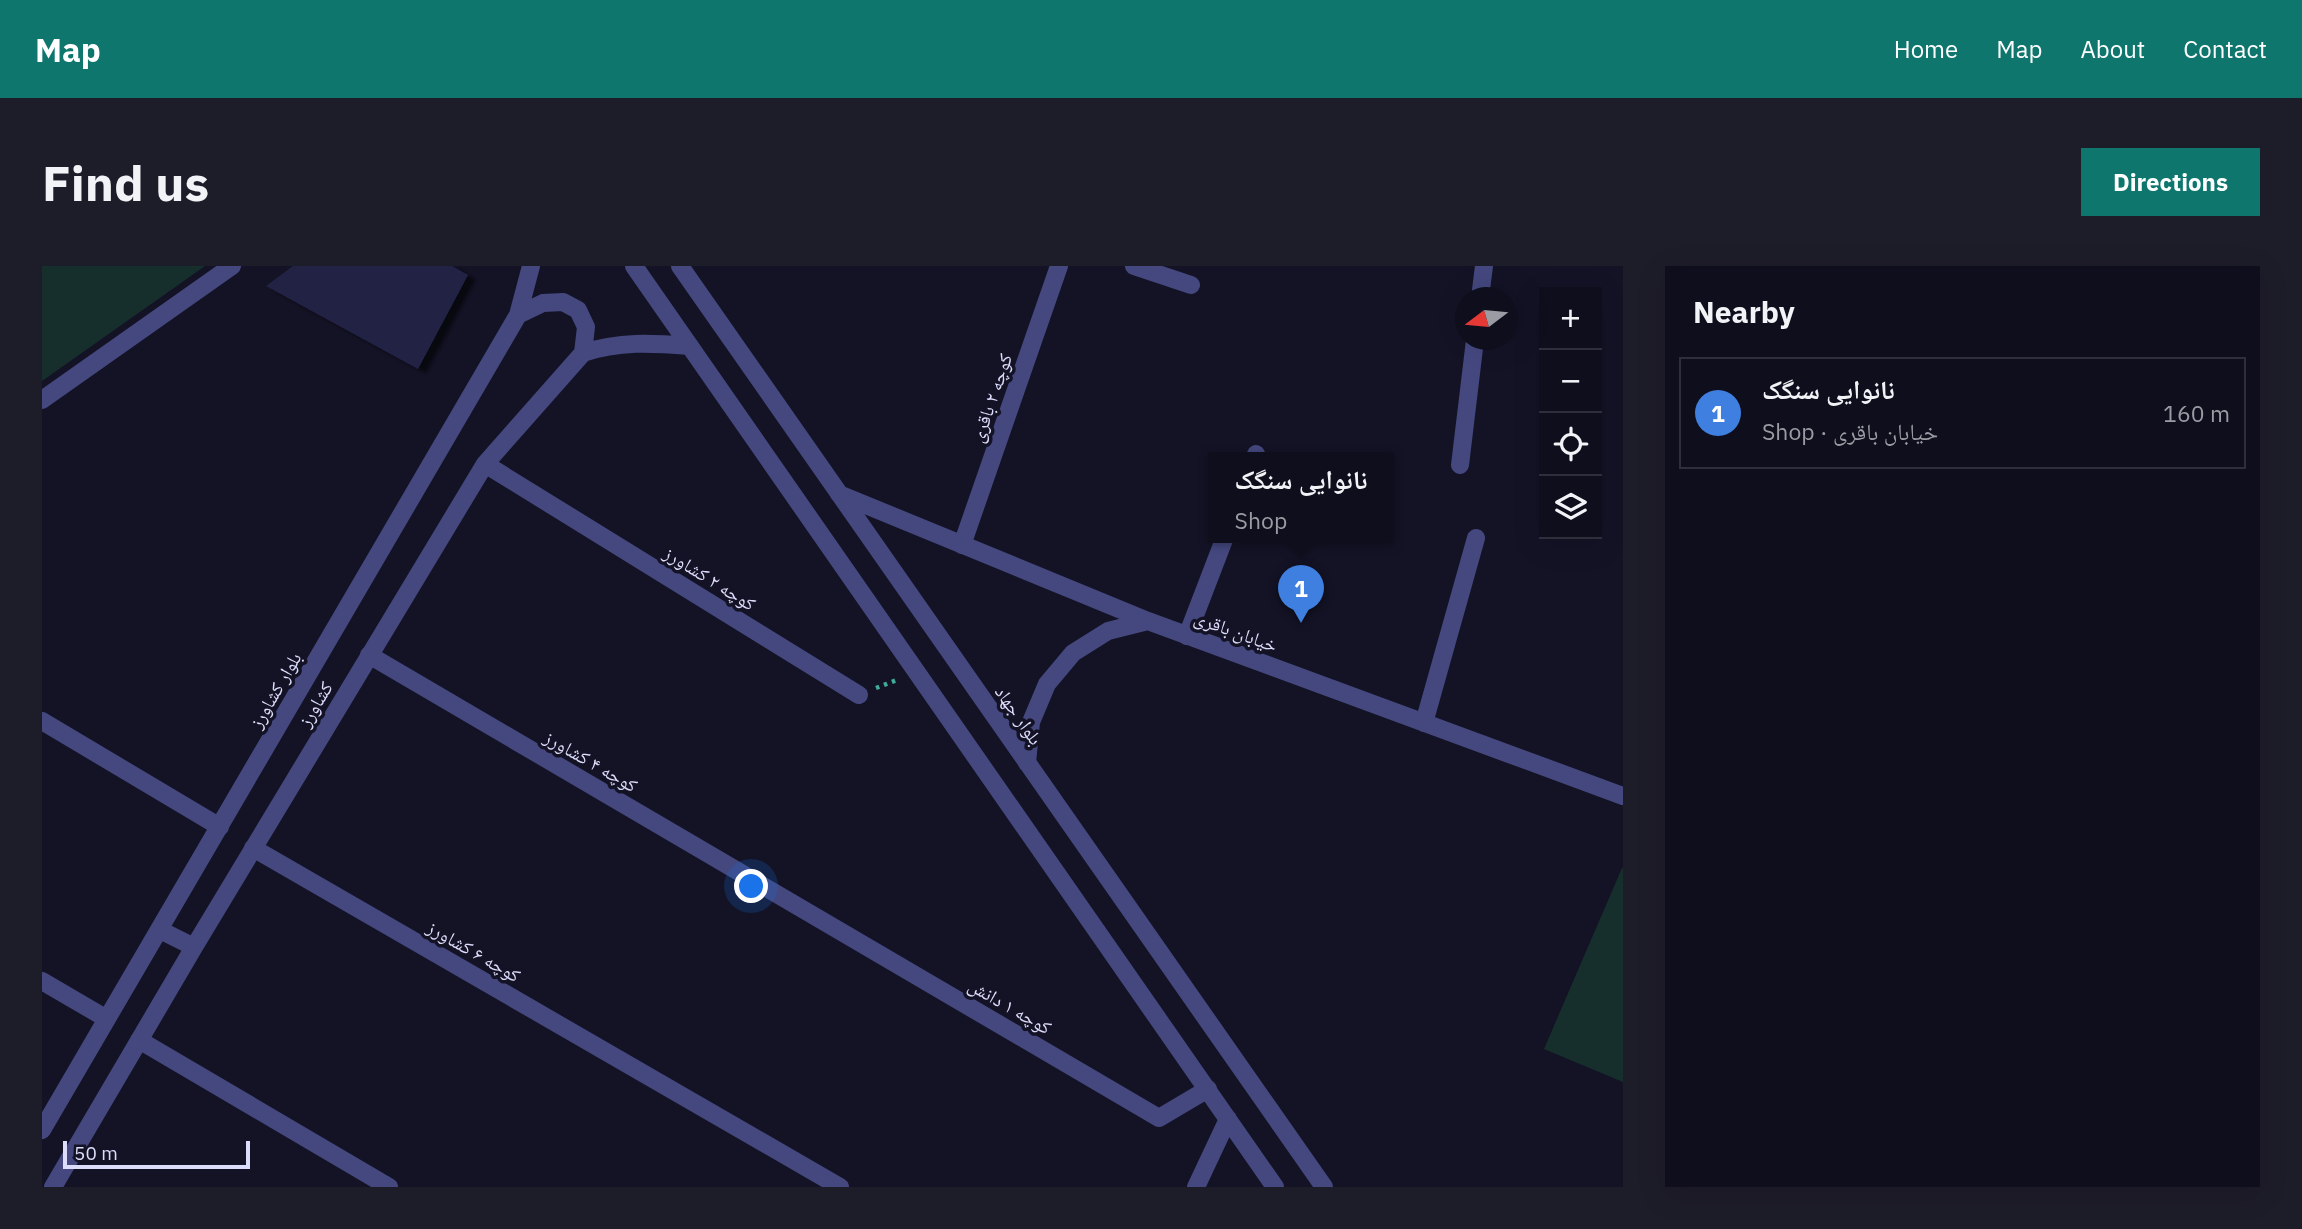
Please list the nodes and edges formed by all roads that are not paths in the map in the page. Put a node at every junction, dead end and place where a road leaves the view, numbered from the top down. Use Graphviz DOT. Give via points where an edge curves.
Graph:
graph roads {
  1 [pos="232,266"];
  2 [pos="531,266"];
  3 [pos="634,266"];
  4 [pos="680,266"];
  5 [pos="1059,266"];
  6 [pos="1134,266"];
  7 [pos="1484,266"];
  8 [pos="1191,285"];
  9 [pos="1481,287"];
  10 [pos="518,315"];
  11 [pos="690,346"];
  12 [pos="1474,350"];
  13 [pos="583,353"];
  14 [pos="42,400"];
  15 [pos="485,464"];
  16 [pos="1460,465"];
  17 [pos="838,494"];
  18 [pos="1476,538"];
  19 [pos="1223,543"];
  20 [pos="962,545"];
  21 [pos="1148,621"];
  22 [pos="1187,636"];
  23 [pos="369,655"];
  24 [pos="859,695"];
  25 [pos="42,721"];
  26 [pos="1424,723"];
  27 [pos="1027,763"];
  28 [pos="1623,796"];
  29 [pos="220,827"];
  30 [pos="253,848"];
  31 [pos="791,902"];
  32 [pos="160,930"];
  33 [pos="194,947"];
  34 [pos="42,981"];
  35 [pos="107,1019"];
  36 [pos="139,1040"];
  37 [pos="1208,1089"];
  38 [pos="1228,1119"];
  39 [pos="42,1130"];
  40 [pos="53,1187"];
  41 [pos="389,1187"];
  42 [pos="840,1187"];
  43 [pos="1196,1187"];
  44 [pos="1275,1187"];
  45 [pos="1324,1187"];
  1 -- 14 [label="street"];
  2 -- 10 [label="street, بلوار کشاورز"];
  3 -- 11 [label="street"];
  4 -- 17 [label="street, بلوار جهاد"];
  5 -- 20 [label="street, کوچه ۲ باقری"];
  6 -- 8 [label="street"];
  7 -- 9 [label="street"];
  10 -- 13 [label="street" via="543,303 563,302 578,310 586,327"];
  10 -- 29 [label="street, بلوار کشاورز"];
  11 -- 13 [label="street" via="641,342"];
  11 -- 37 [label="street"];
  12 -- 16 [label="street"];
  13 -- 15 [label="street, کشاورز"];
  15 -- 23 [label="street, کشاورز"];
  15 -- 24 [label="street, کوچه ۲ کشاورز"];
  17 -- 20 [label="street, خیابان باقری"];
  17 -- 27 [label="street, بلوار جهاد"];
  18 -- 26 [label="street"];
  19 -- 22 [label="street"];
  20 -- 21 [label="street, خیابان باقری"];
  21 -- 22 [label="street, خیابان باقری"];
  21 -- 27 [label="street" via="1108,631 1073,653 1047,684 1031,722"];
  22 -- 26 [label="street, خیابان باقری"];
  23 -- 30 [label="street, کشاورز"];
  23 -- 31 [label="street, کوچه ۴ کشاورز"];
  25 -- 29 [label="street"];
  26 -- 28 [label="street, خیابان باقری"];
  27 -- 45 [label="street, بلوار جهاد"];
  29 -- 32 [label="street, بلوار کشاورز"];
  30 -- 33 [label="street, کشاورز"];
  30 -- 42 [label="street, کوچه ۶ کشاورز"];
  31 -- 37 [label="street, کوچه ۱ دانش" via="1159,1118"];
  32 -- 33 [label="street"];
  32 -- 35 [label="street, بلوار کشاورز"];
  33 -- 36 [label="street, کشاورز"];
  34 -- 35 [label="street"];
  35 -- 39 [label="street, بلوار کشاورز"];
  36 -- 40 [label="street, کشاورز"];
  36 -- 41 [label="street"];
  37 -- 38 [label="street"];
  38 -- 43 [label="street"];
  38 -- 44 [label="street"];
}
